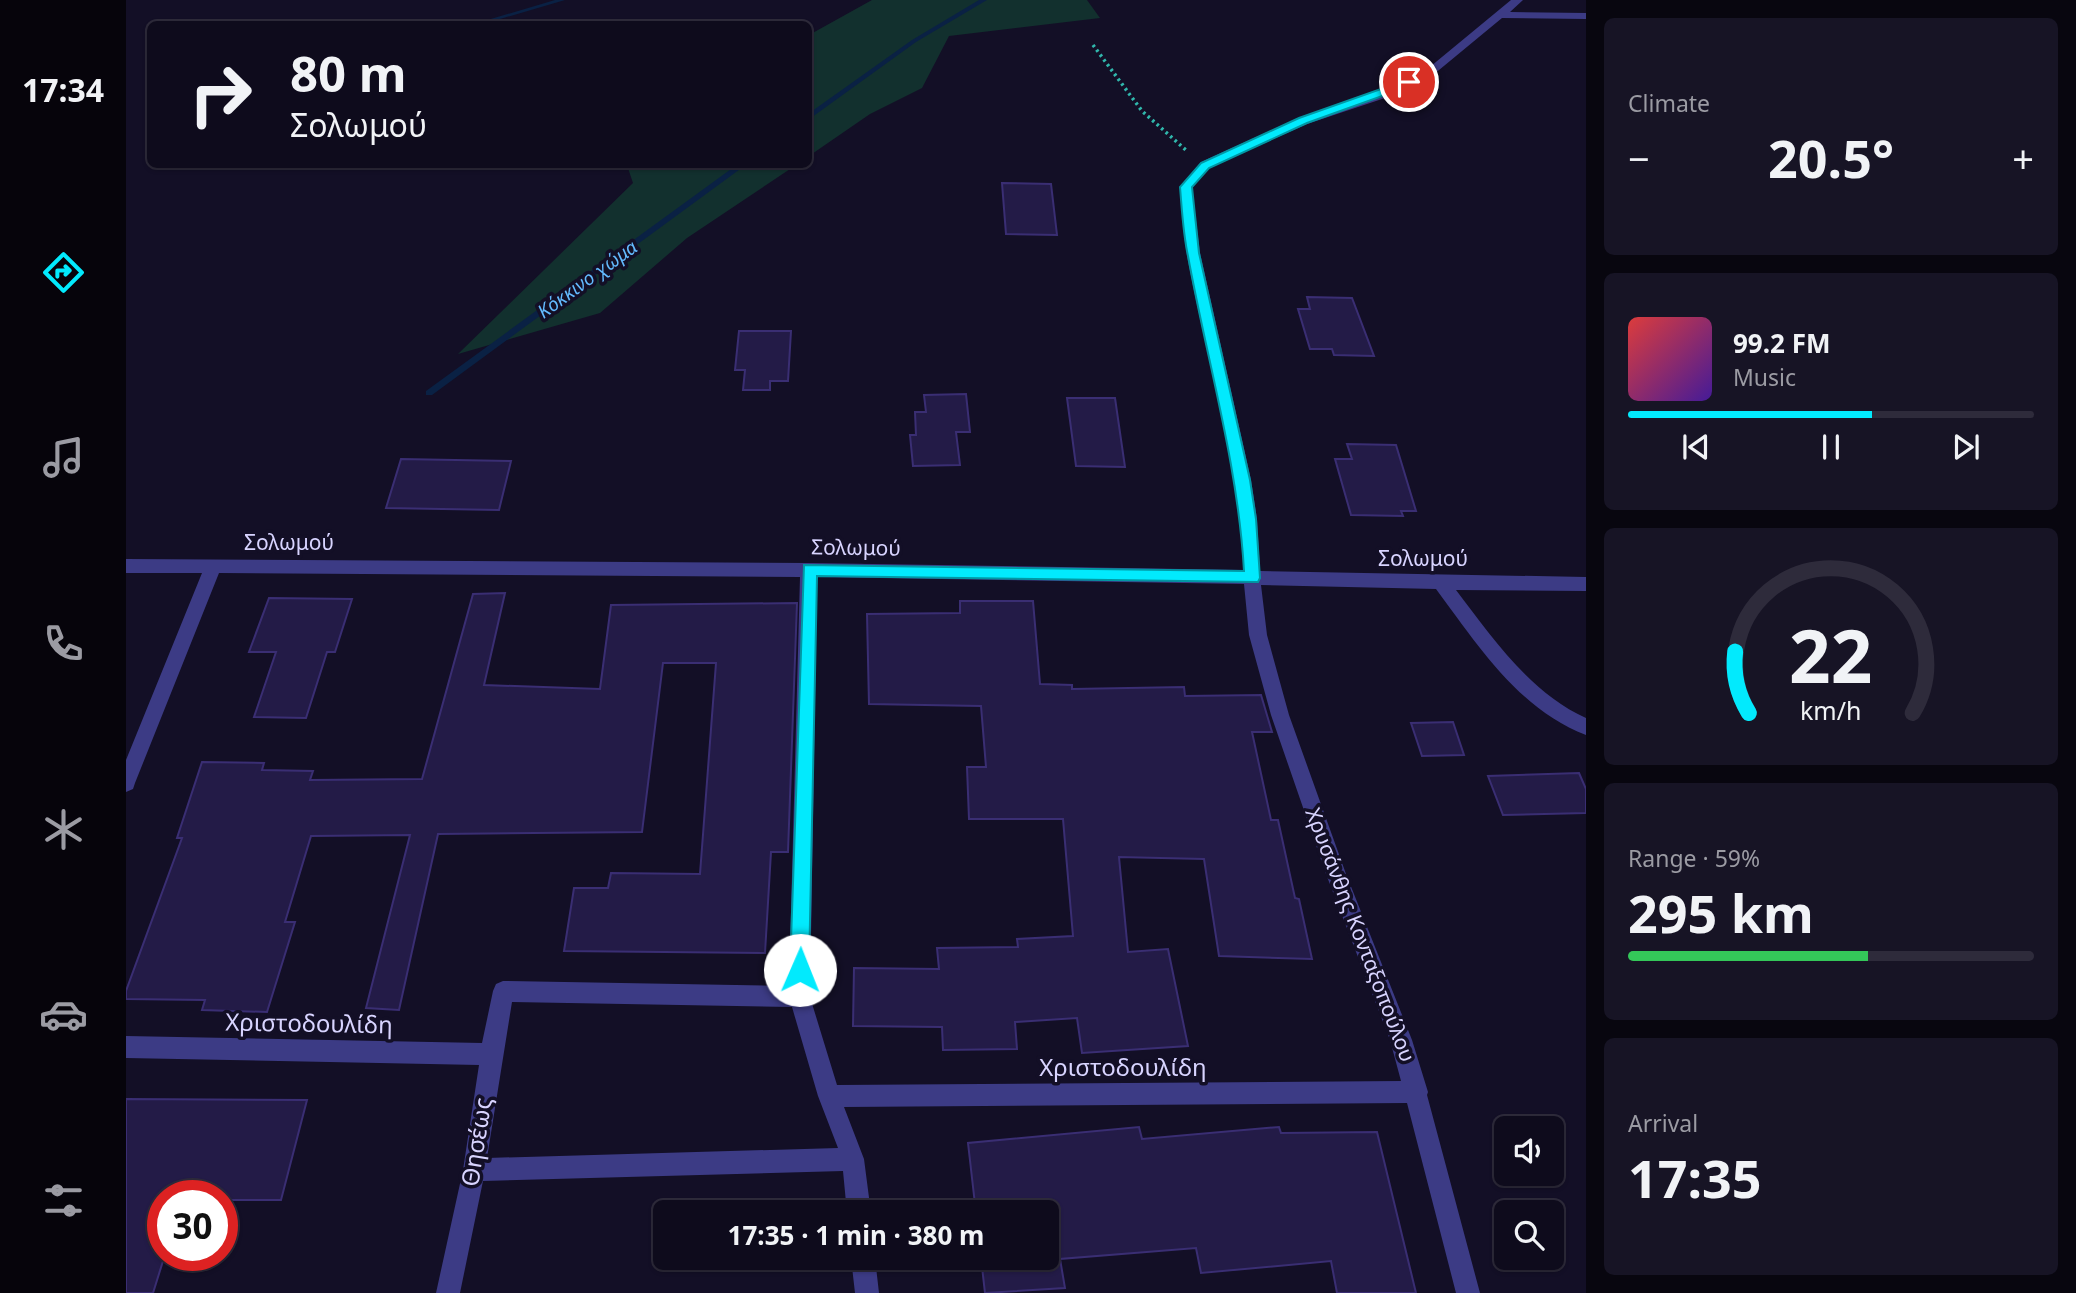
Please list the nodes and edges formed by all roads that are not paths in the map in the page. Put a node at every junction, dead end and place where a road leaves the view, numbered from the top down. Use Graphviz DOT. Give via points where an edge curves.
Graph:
graph roads {
  1 [pos="1518,0"];
  2 [pos="1499,15"];
  3 [pos="1586,16"];
  4 [pos="214,565"];
  5 [pos="126,566"];
  6 [pos="809,570"];
  7 [pos="1252,578"];
  8 [pos="1440,582"];
  9 [pos="1586,584"];
  10 [pos="1586,727"];
  11 [pos="126,783"];
  12 [pos="799,997"];
  13 [pos="126,1047"];
  14 [pos="491,1054"];
  15 [pos="1417,1093"];
  16 [pos="829,1096"];
  17 [pos="853,1159"];
  18 [pos="474,1170"];
  19 [pos="858,1200"];
  20 [pos="864,1270"];
  21 [pos="448,1293"];
  22 [pos="867,1293"];
  23 [pos="1468,1293"];
  1 -- 2 [label="street"];
  2 -- 3 [label="street"];
  2 -- 7 [label="street, Χρυσάνθης Κονταξοπούλου" via="1429,73 1205,165 1186,187 1188,222 1243,480"];
  4 -- 5 [label="street, Σολωμού"];
  4 -- 6 [label="street, Σολωμού"];
  4 -- 11 [label="street"];
  6 -- 7 [label="street, Σολωμού"];
  6 -- 12 [label="street"];
  7 -- 8 [label="street, Σολωμού"];
  7 -- 15 [label="street, Χρυσάνθης Κονταξοπούλου" via="1258,635 1280,715"];
  8 -- 9 [label="street, Σολωμού"];
  8 -- 10 [label="street" via="1544,705"];
  12 -- 14 [label="street, Θησέως" via="503,991"];
  12 -- 16 [label="street"];
  13 -- 14 [label="street, Χριστοδουλίδη"];
  14 -- 18 [label="street, Θησέως"];
  15 -- 16 [label="street, Χριστοδουλίδη"];
  15 -- 23 [label="street, Χρυσάνθης Κονταξοπούλου"];
  16 -- 17 [label="street"];
  17 -- 18 [label="street"];
  17 -- 19 [label="street"];
  18 -- 21 [label="street, Θησέως"];
  20 -- 22 [label="street"];
}
